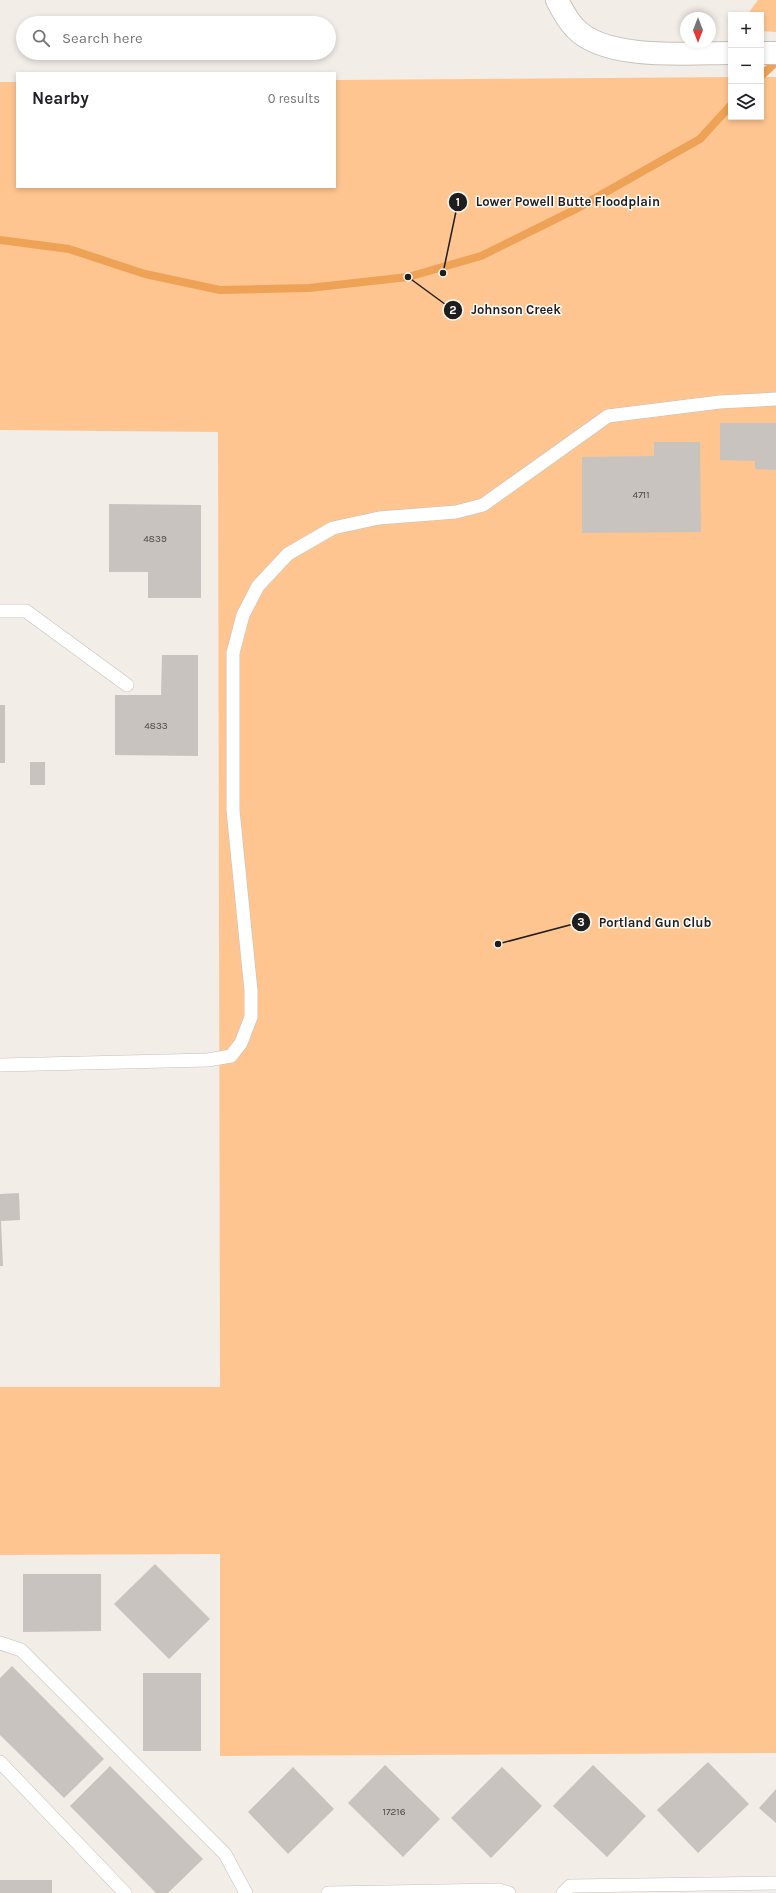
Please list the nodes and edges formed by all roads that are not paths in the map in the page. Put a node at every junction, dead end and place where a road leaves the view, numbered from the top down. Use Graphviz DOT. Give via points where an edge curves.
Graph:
graph roads {
  1 [pos="557,0"];
  2 [pos="728,53"];
  3 [pos="764,53"];
  4 [pos="776,53"];
  5 [pos="776,399"];
  6 [pos="0,611"];
  7 [pos="127,685"];
  8 [pos="0,1065"];
  9 [pos="0,1644"];
  10 [pos="0,1762"];
  11 [pos="776,1883"];
  12 [pos="125,1893"];
  13 [pos="246,1893"];
  14 [pos="328,1893"];
  15 [pos="509,1893"];
  16 [pos="563,1893"];
  1 -- 2 [label="street" via="575,29 588,38 620,50"];
  3 -- 4 [label="street"];
  5 -- 8 [label="lane" via="720,402 608,416 483,505 456,512 379,518 333,528 288,554 258,586 243,615 234,653 233,810 252,990 251,1017 241,1043 231,1056 208,1060"];
  6 -- 7 [label="lane" via="26,611"];
  9 -- 13 [label="lane" via="21,1650 225,1854"];
  10 -- 12 [label="lane"];
  11 -- 16 [label="lane" via="570,1886"];
  14 -- 15 [label="lane" via="499,1890"];
}
